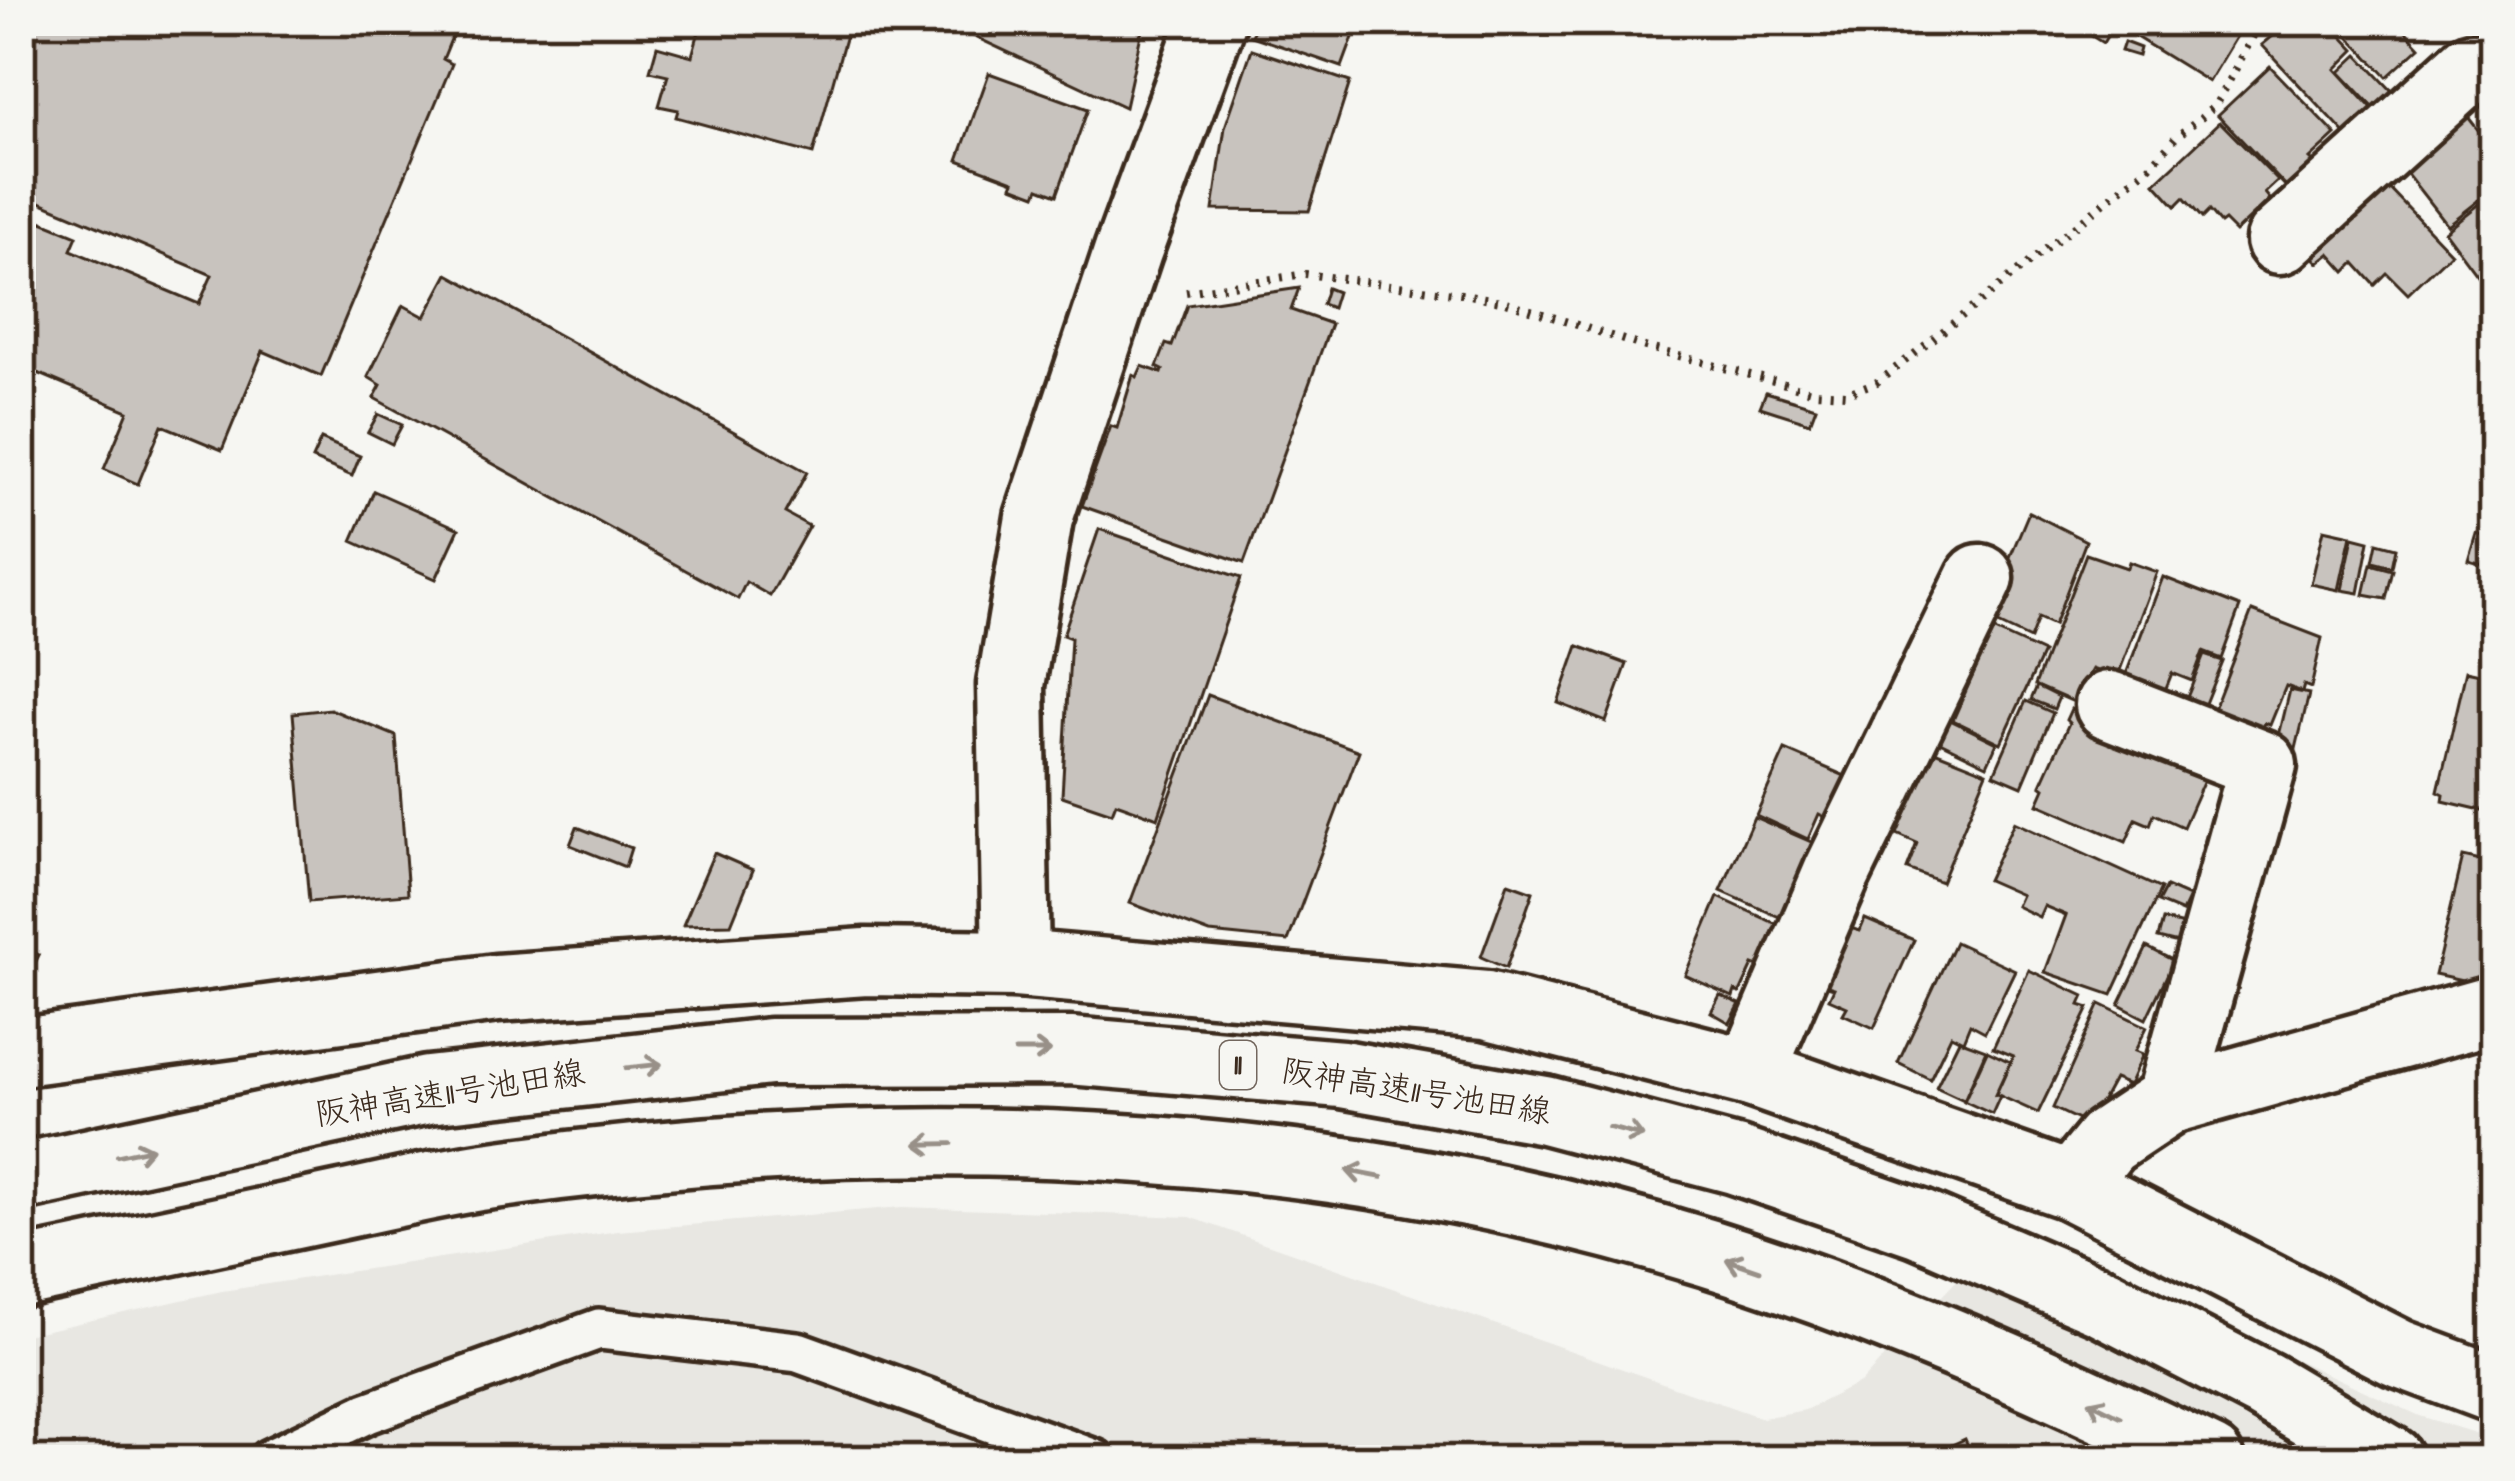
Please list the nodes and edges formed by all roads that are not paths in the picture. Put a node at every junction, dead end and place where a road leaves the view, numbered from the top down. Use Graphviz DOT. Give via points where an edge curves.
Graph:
graph roads {
  1 [pos="1212,21"];
  2 [pos="2468,59"];
  3 [pos="2280,240"];
  4 [pos="1980,578"];
  5 [pos="2109,705"];
  6 [pos="1016,964"];
  7 [pos="2494,1009"];
  8 [pos="21,1052"];
  9 [pos="1751,1072"];
  10 [pos="2170,1100"];
  11 [pos="21,1177"];
  12 [pos="2071,1186"];
  13 [pos="21,1274"];
  14 [pos="2494,1389"];
  15 [pos="269,1460"];
  16 [pos="1095,1460"];
  17 [pos="2210,1460"];
  18 [pos="2390,1460"];
  1 -- 6 [label="main road" via="1039,518 1011,685"];
  2 -- 3 [label="main road"];
  4 -- 9 [label="main road"];
  5 -- 10 [label="main road" via="2263,765"];
  6 -- 8 [label="main road" via="866,962 497,988"];
  6 -- 9 [label="main road" via="1486,1005"];
  7 -- 10 [label="main road"];
  9 -- 12 [label="main road"];
  10 -- 12 [label="main road" via="2107,1142"];
  11 -- 18 [label="main road, 阪神高速11号池田線 / 11, one-way" via="428,1090 770,1052 1070,1051 1342,1074 1545,1110 1735,1160 1918,1223 2103,1302"];
  12 -- 14 [label="main road" via="2398,1353"];
  17 -- 13 [label="main road, one-way" via="2062,1388 1707,1253 1526,1205 1328,1168 1054,1142 778,1146 484,1176"];
  15 -- 16 [label="lane" via="367,1413 599,1330 798,1352"];
}
